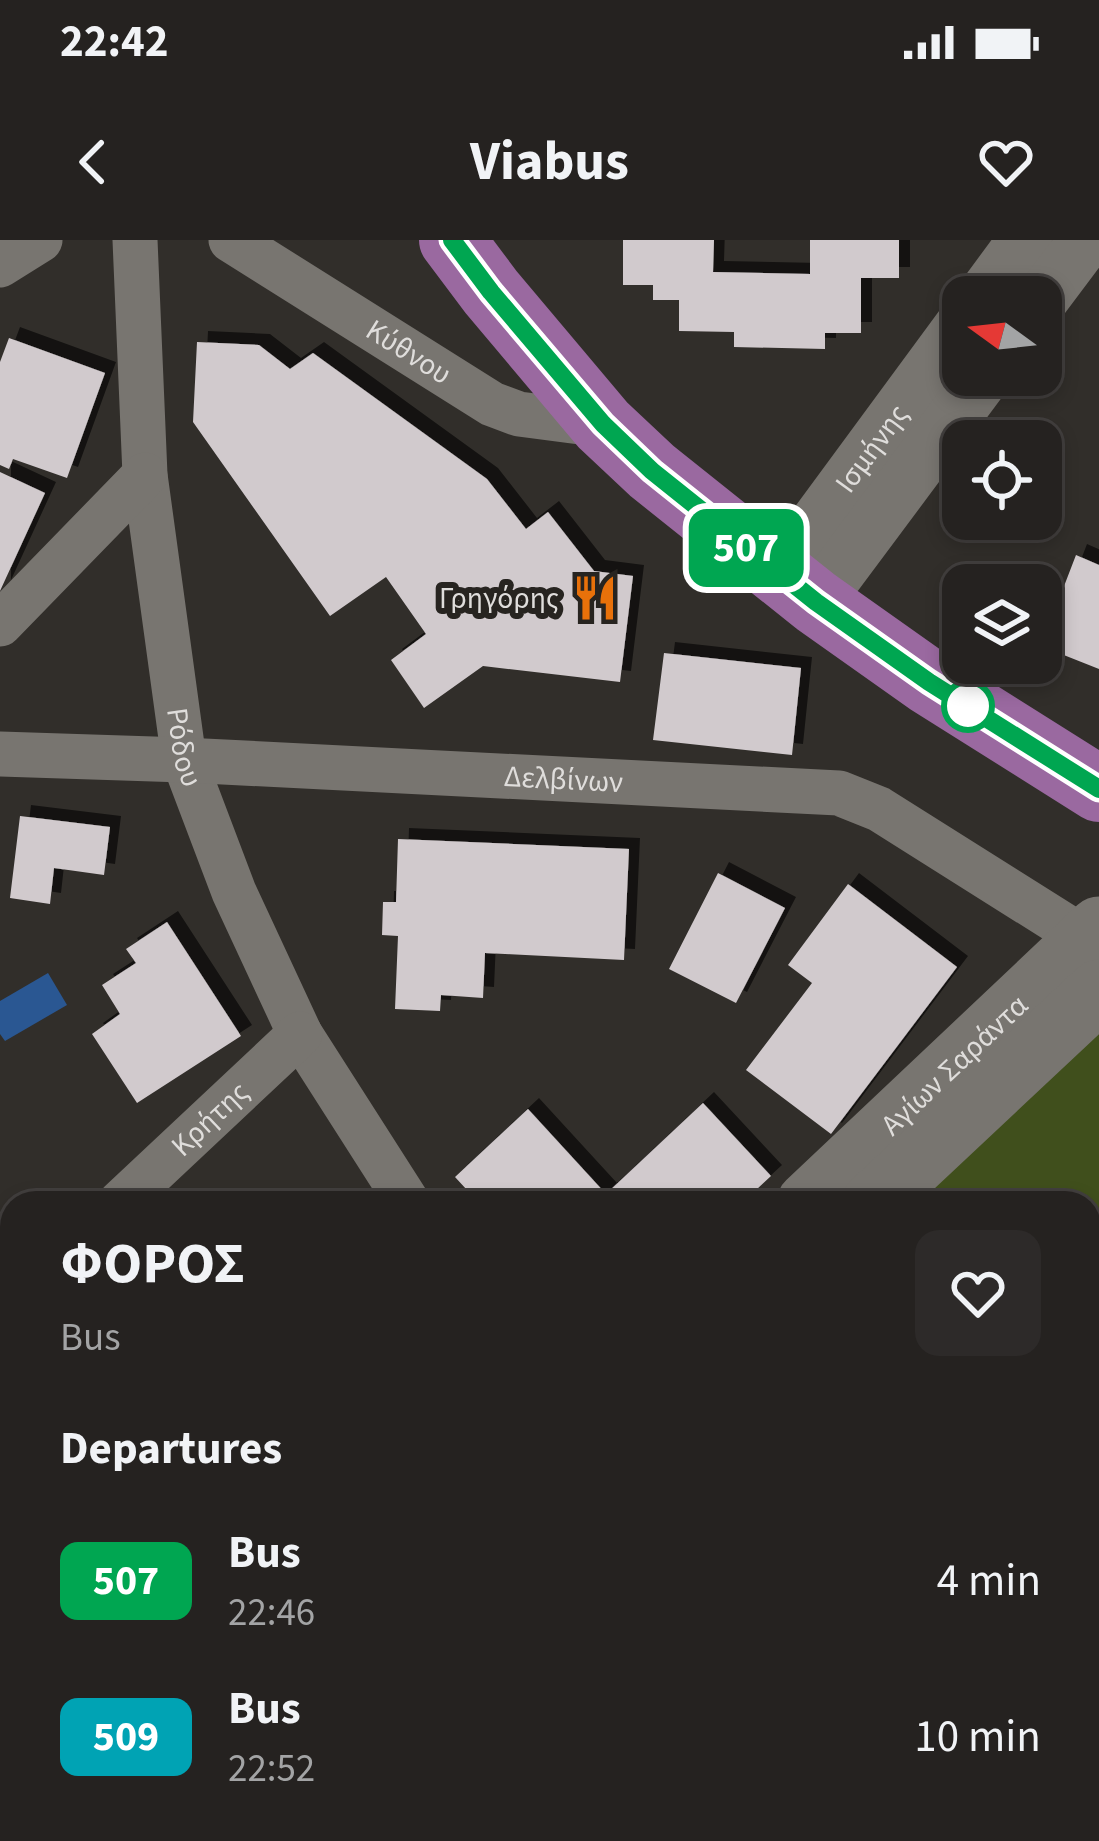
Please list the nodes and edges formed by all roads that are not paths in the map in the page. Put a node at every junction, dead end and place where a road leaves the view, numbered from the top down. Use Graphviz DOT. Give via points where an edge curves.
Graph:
graph roads {
  1 [pos="40,240"];
  2 [pos="135,240"];
  3 [pos="231,240"];
  4 [pos="452,240"];
  5 [pos="1025,240"];
  6 [pos="1085,240"];
  7 [pos="0,266"];
  8 [pos="998,276"];
  9 [pos="1059,276"];
  10 [pos="942,357"];
  11 [pos="966,396"];
  12 [pos="603,424"];
  13 [pos="145,475"];
  14 [pos="797,588"];
  15 [pos="0,623"];
  16 [pos="0,754"];
  17 [pos="184,760"];
  18 [pos="1099,789"];
  19 [pos="1095,953"];
  20 [pos="300,1034"];
  21 [pos="133,1191"];
  22 [pos="400,1191"];
  23 [pos="822,1191"];
  24 [pos="884,1191"];
  1 -- 7 [label="street"];
  2 -- 13 [label="street, Ρόδου"];
  3 -- 12 [label="street, Κύθνου" via="492,404"];
  4 -- 12 [label="main road"];
  5 -- 8 [label="street"];
  6 -- 9 [label="street"];
  10 -- 14 [label="street, Ισμήνης"];
  11 -- 14 [label="street, Ισμήνης"];
  12 -- 14 [label="main road"];
  13 -- 15 [label="street"];
  13 -- 17 [label="street, Ρόδου"];
  14 -- 18 [label="main road"];
  16 -- 17 [label="street, Δελβίνων"];
  17 -- 19 [label="street, Δελβίνων" via="839,793 879,809"];
  17 -- 20 [label="street, Ρόδου"];
  19 -- 23 [label="main road, Αγίων Σαράντα"];
  19 -- 24 [label="main road, Αγίων Σαράντα"];
  20 -- 21 [label="street, Κρήτης"];
  20 -- 22 [label="street, Ρόδου"];
}
